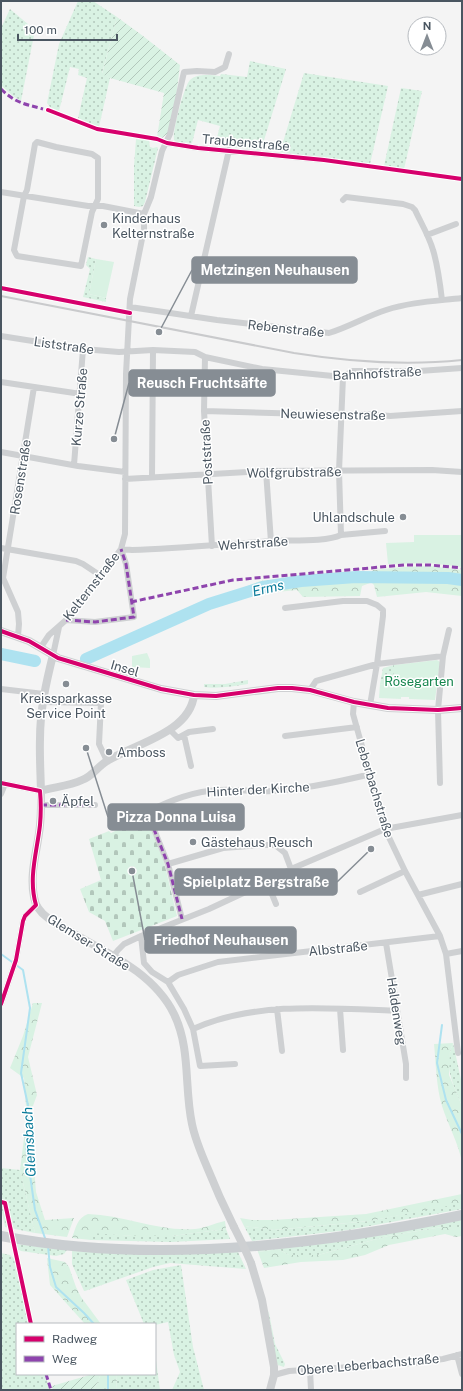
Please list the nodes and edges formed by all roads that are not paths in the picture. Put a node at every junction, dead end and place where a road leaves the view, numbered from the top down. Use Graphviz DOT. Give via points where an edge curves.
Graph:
graph roads {
  1 [pos="229,54"];
  2 [pos="166,143"];
  3 [pos="229,150"];
  4 [pos="324,160"];
  5 [pos="1,192"];
  6 [pos="24,196"];
  7 [pos="342,200"];
  8 [pos="94,206"];
  9 [pos="144,214"];
  10 [pos="456,224"];
  11 [pos="427,235"];
  12 [pos="462,298"];
  13 [pos="442,300"];
  14 [pos="130,307"];
  15 [pos="191,316"];
  16 [pos="1,336"];
  17 [pos="83,349"];
  18 [pos="153,350"];
  19 [pos="127,351"];
  20 [pos="205,357"];
  21 [pos="462,368"];
  22 [pos="343,377"];
  23 [pos="1,382"];
  24 [pos="34,387"];
  25 [pos="81,394"];
  26 [pos="204,411"];
  27 [pos="462,411"];
  28 [pos="342,415"];
  29 [pos="1,452"];
  30 [pos="23,455"];
  31 [pos="74,465"];
  32 [pos="462,466"];
  33 [pos="266,471"];
  34 [pos="339,471"];
  35 [pos="125,472"];
  36 [pos="462,472"];
  37 [pos="207,474"];
  38 [pos="152,477"];
  39 [pos="125,479"];
  40 [pos="385,531"];
  41 [pos="341,535"];
  42 [pos="271,542"];
  43 [pos="212,546"];
  44 [pos="4,549"];
  45 [pos="121,549"];
  46 [pos="101,576"];
  47 [pos="286,608"];
  48 [pos="66,620"];
  49 [pos="58,627"];
  50 [pos="449,630"];
  51 [pos="1,631"];
  52 [pos="18,636"];
  53 [pos="41,647"];
  54 [pos="53,655"];
  55 [pos="443,656"];
  56 [pos="377,664"];
  57 [pos="1,689"];
  58 [pos="310,690"];
  59 [pos="194,695"];
  60 [pos="43,698"];
  61 [pos="354,702"];
  62 [pos="370,705"];
  63 [pos="462,708"];
  64 [pos="438,710"];
  65 [pos="357,727"];
  66 [pos="213,729"];
  67 [pos="170,730"];
  68 [pos="184,735"];
  69 [pos="285,736"];
  70 [pos="107,761"];
  71 [pos="191,766"];
  72 [pos="371,774"];
  73 [pos="3,783"];
  74 [pos="440,783"];
  75 [pos="40,791"];
  76 [pos="1,794"];
  77 [pos="41,805"];
  78 [pos="95,805"];
  79 [pos="462,815"];
  80 [pos="385,828"];
  81 [pos="168,864"];
  82 [pos="291,870"];
  83 [pos="405,871"];
  84 [pos="267,882"];
  85 [pos="462,884"];
  86 [pos="360,892"];
  87 [pos="418,895"];
  88 [pos="276,904"];
  89 [pos="36,905"];
  90 [pos="182,919"];
  91 [pos="141,936"];
  92 [pos="440,936"];
  93 [pos="386,943"];
  94 [pos="462,951"];
  95 [pos="446,954"];
  96 [pos="114,955"];
  97 [pos="168,982"];
  98 [pos="1,1004"];
  99 [pos="277,1009"];
  100 [pos="340,1009"];
  101 [pos="397,1011"];
  102 [pos="193,1029"];
  103 [pos="343,1050"];
  104 [pos="282,1051"];
  105 [pos="458,1053"];
  106 [pos="235,1064"];
  107 [pos="406,1078"];
  108 [pos="462,1215"];
  109 [pos="1,1236"];
  110 [pos="460,1355"];
  111 [pos="310,1370"];
  112 [pos="462,1374"];
  113 [pos="274,1375"];
  114 [pos="270,1390"];
  115 [pos="311,1390"];
  1 -- 2 [label="street, Kelternstraße" via="225,67 215,72 184,72"];
  2 -- 3 [label="street, Traubenstraße"];
  2 -- 9 [label="street, Kelternstraße" via="149,206"];
  3 -- 4 [label="street, Traubenstraße"];
  3 -- 15 [label="street"];
  5 -- 6 [label="street"];
  6 -- 8 [label="street"];
  6 -- 8 [label="street" via="37,142 92,154 98,158 98,198"];
  6 -- 8 [label="street" via="14,250 17,256 72,265 82,266"];
  7 -- 11 [label="street" via="346,197 412,207"];
  8 -- 9 [label="street"];
  9 -- 14 [label="street, Kelternstraße" via="144,229"];
  10 -- 11 [label="street"];
  11 -- 13 [label="street" via="435,258"];
  12 -- 13 [label="street, Rebenstraße"];
  13 -- 15 [label="street, Rebenstraße" via="390,308 330,334"];
  14 -- 15 [label="street, Rebenstraße"];
  14 -- 19 [label="street, Kelternstraße"];
  16 -- 17 [label="street, Liststraße"];
  17 -- 19 [label="street, Liststraße"];
  17 -- 25 [label="street, Kurze Straße"];
  18 -- 19 [label="street, Bahnhofstraße"];
  18 -- 20 [label="street, Bahnhofstraße" via="194,352"];
  18 -- 38 [label="street"];
  19 -- 35 [label="street, Kelternstraße"];
  20 -- 22 [label="street, Bahnhofstraße" via="262,369"];
  20 -- 26 [label="street, Poststraße"];
  21 -- 22 [label="street, Bahnhofstraße" via="352,371"];
  22 -- 28 [label="street"];
  23 -- 24 [label="street"];
  24 -- 25 [label="street"];
  24 -- 30 [label="street, Rosenstraße"];
  25 -- 31 [label="street, Kurze Straße"];
  26 -- 28 [label="street, Neuwiesenstraße"];
  26 -- 37 [label="street, Poststraße"];
  27 -- 28 [label="street, Neuwiesenstraße" via="390,416"];
  28 -- 34 [label="street"];
  29 -- 30 [label="street"];
  30 -- 31 [label="street"];
  30 -- 44 [label="street, Rosenstraße"];
  31 -- 35 [label="street"];
  32 -- 36 [label="street"];
  33 -- 34 [label="street, Wolfgrubstraße"];
  33 -- 37 [label="street, Wolfgrubstraße"];
  33 -- 42 [label="street"];
  34 -- 36 [label="street, Wolfgrubstraße"];
  34 -- 41 [label="street"];
  35 -- 39 [label="street, Kelternstraße"];
  37 -- 38 [label="street, Wolfgrubstraße"];
  37 -- 43 [label="street, Poststraße"];
  38 -- 39 [label="street, Wolfgrubstraße"];
  39 -- 45 [label="street, Kelternstraße" via="125,534"];
  40 -- 41 [label="street, Wehrstraße"];
  41 -- 42 [label="street, Wehrstraße" via="335,538"];
  42 -- 43 [label="street, Wehrstraße"];
  43 -- 45 [label="street, Wehrstraße"];
  44 -- 46 [label="street" via="76,561"];
  44 -- 52 [label="street, Rosenstraße" via="3,578 18,612"];
  45 -- 46 [label="street, Kelternstraße"];
  45 -- 48 [label="street" via="126,564 134,617 95,622"];
  46 -- 48 [label="street, Kelternstraße"];
  47 -- 56 [label="street" via="368,601 377,605 383,610 383,616"];
  48 -- 49 [label="street, Kelternstraße"];
  49 -- 53 [label="street, Kelternstraße"];
  49 -- 54 [label="street, Kelternstraße"];
  50 -- 55 [label="street"];
  51 -- 52 [label="street, Insel"];
  52 -- 53 [label="street, Insel"];
  53 -- 54 [label="street, Insel"];
  54 -- 59 [label="street, Insel" via="161,689"];
  54 -- 60 [label="street, Glemser Straße"];
  55 -- 56 [label="street"];
  55 -- 64 [label="street"];
  56 -- 58 [label="street" via="316,681"];
  56 -- 62 [label="street"];
  57 -- 60 [label="street"];
  58 -- 59 [label="street, Insel" via="288,688 216,696"];
  58 -- 61 [label="street, Insel"];
  59 -- 67 [label="street" via="187,714"];
  60 -- 70 [label="street" via="101,703 99,744"];
  60 -- 75 [label="street, Glemser Straße"];
  61 -- 62 [label="street, Insel"];
  61 -- 65 [label="street, Leberbachstraße" via="353,714"];
  62 -- 64 [label="street, Insel"];
  63 -- 64 [label="street, Insel"];
  64 -- 74 [label="street"];
  65 -- 69 [label="street"];
  65 -- 72 [label="street, Leberbachstraße"];
  66 -- 68 [label="street"];
  67 -- 68 [label="street" via="178,738"];
  67 -- 70 [label="street"];
  68 -- 71 [label="street"];
  70 -- 75 [label="street" via="84,780"];
  72 -- 80 [label="street, Leberbachstraße"];
  72 -- 81 [label="street, Hinter der Kirche" via="301,788 193,793 169,801 147,812"];
  73 -- 75 [label="street"];
  73 -- 76 [label="street"];
  75 -- 77 [label="street, Glemser Straße"];
  77 -- 78 [label="street"];
  77 -- 89 [label="street, Glemser Straße" via="33,870"];
  79 -- 80 [label="street"];
  80 -- 82 [label="street"];
  80 -- 83 [label="street, Leberbachstraße"];
  81 -- 82 [label="street" via="223,848 275,845 285,853"];
  81 -- 90 [label="street"];
  82 -- 84 [label="street"];
  83 -- 86 [label="street"];
  83 -- 87 [label="street, Leberbachstraße"];
  84 -- 88 [label="street"];
  84 -- 90 [label="street"];
  85 -- 87 [label="street"];
  87 -- 92 [label="street, Leberbachstraße"];
  89 -- 96 [label="street, Glemser Straße" via="48,919"];
  89 -- 98 [label="street" via="23,921 14,963"];
  90 -- 91 [label="street"];
  91 -- 96 [label="street" via="124,944"];
  91 -- 97 [label="street" via="144,963 152,972"];
  92 -- 93 [label="street, Albstraße"];
  92 -- 95 [label="street, Leberbachstraße"];
  93 -- 97 [label="street, Albstraße" via="218,962 178,975"];
  93 -- 101 [label="street, Haldenweg"];
  94 -- 95 [label="street"];
  95 -- 105 [label="street, Leberbachstraße"];
  96 -- 113 [label="street, Glemser Straße, bridge" via="161,992 180,1027 186,1056 192,1125 219,1198 259,1285"];
  97 -- 102 [label="street"];
  99 -- 100 [label="street"];
  99 -- 102 [label="street" via="233,1016"];
  99 -- 104 [label="street"];
  100 -- 101 [label="street"];
  100 -- 103 [label="street"];
  101 -- 107 [label="street, Haldenweg"];
  102 -- 106 [label="street" via="200,1066"];
  108 -- 109 [label="main road" via="373,1232 279,1244 170,1249 90,1247"];
  110 -- 111 [label="street, Obere Leberbachstraße" via="413,1363"];
  110 -- 112 [label="street"];
  111 -- 113 [label="street, Obere Leberbachstraße"];
  111 -- 115 [label="street"];
  113 -- 114 [label="street"];
}
